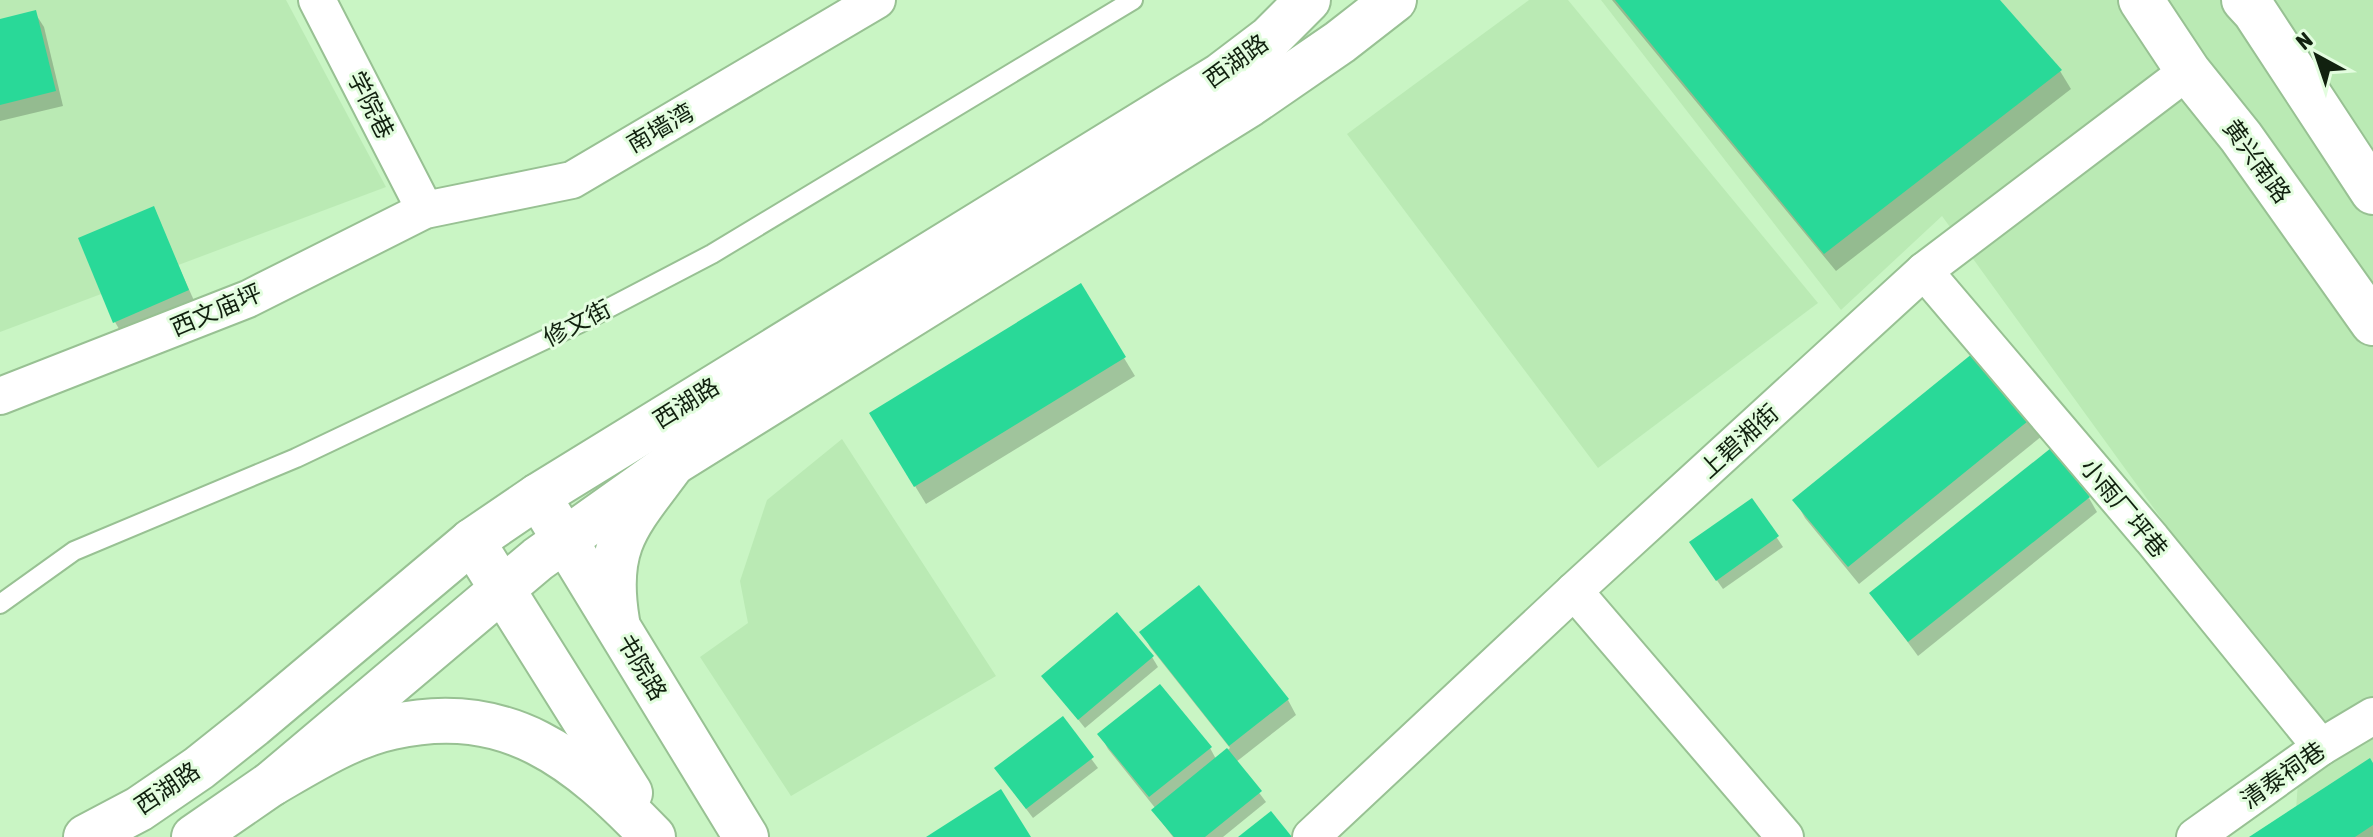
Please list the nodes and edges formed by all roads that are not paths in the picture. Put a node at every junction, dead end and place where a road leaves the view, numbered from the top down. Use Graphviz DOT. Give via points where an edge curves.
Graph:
graph roads {
  1 [pos="317,0"];
  2 [pos="877,0"];
  3 [pos="1133,0"];
  4 [pos="1394,0"];
  5 [pos="2141,0"];
  6 [pos="1299,4"];
  7 [pos="2257,4"];
  8 [pos="2188,71"];
  9 [pos="2373,192"];
  10 [pos="425,210"];
  11 [pos="1924,271"];
  12 [pos="2373,323"];
  13 [pos="0,396"];
  14 [pos="673,463"];
  15 [pos="538,496"];
  16 [pos="564,540"];
  17 [pos="472,541"];
  18 [pos="502,589"];
  19 [pos="1574,591"];
  20 [pos="0,604"];
  21 [pos="627,642"];
  22 [pos="2373,716"];
  23 [pos="2321,747"];
  24 [pos="271,784"];
  25 [pos="86,837"];
  26 [pos="194,837"];
  27 [pos="655,837"];
  28 [pos="746,837"];
  29 [pos="1311,837"];
  30 [pos="1785,837"];
  31 [pos="2195,837"];
  1 -- 10 [label="street, 学院巷"];
  2 -- 10 [label="street, 南墙湾" via="572,180"];
  3 -- 20 [label="lane, 修文街" via="712,254 323,446 74,551"];
  4 -- 14 [label="main road, 西湖路" via="1250,104"];
  5 -- 8 [label="main road, 黄兴南路"];
  6 -- 15 [label="main road, 西湖路" via="1270,38 1220,76"];
  7 -- 9 [label="main road"];
  8 -- 11 [label="street, 上碧湘街"];
  8 -- 12 [label="main road, 黄兴南路"];
  10 -- 13 [label="street, 西文庙坪" via="248,299"];
  11 -- 19 [label="street, 上碧湘街"];
  11 -- 23 [label="street, 小雨厂坪巷"];
  14 -- 16 [label="main road, 西湖路"];
  14 -- 21 [label="main road" via="623,533 615,555 614,602"];
  15 -- 16 [label="main road, 书院路"];
  15 -- 17 [label="main road, 西湖路"];
  16 -- 18 [label="main road, 西湖路"];
  16 -- 21 [label="main road, 书院路"];
  17 -- 18 [label="main road"];
  17 -- 25 [label="main road, 西湖路" via="199,768"];
  18 -- 24 [label="main road, 西湖路"];
  18 -- 27 [label="main road"];
  19 -- 29 [label="street, 上碧湘街"];
  19 -- 30 [label="street"];
  21 -- 28 [label="main road, 书院路"];
  22 -- 23 [label="street, 清泰祠巷"];
  23 -- 31 [label="street, 清泰祠巷"];
  24 -- 26 [label="main road, 西湖路"];
  24 -- 27 [label="main road" via="391,727 453,721 486,725 524,735 584,770"];
}
